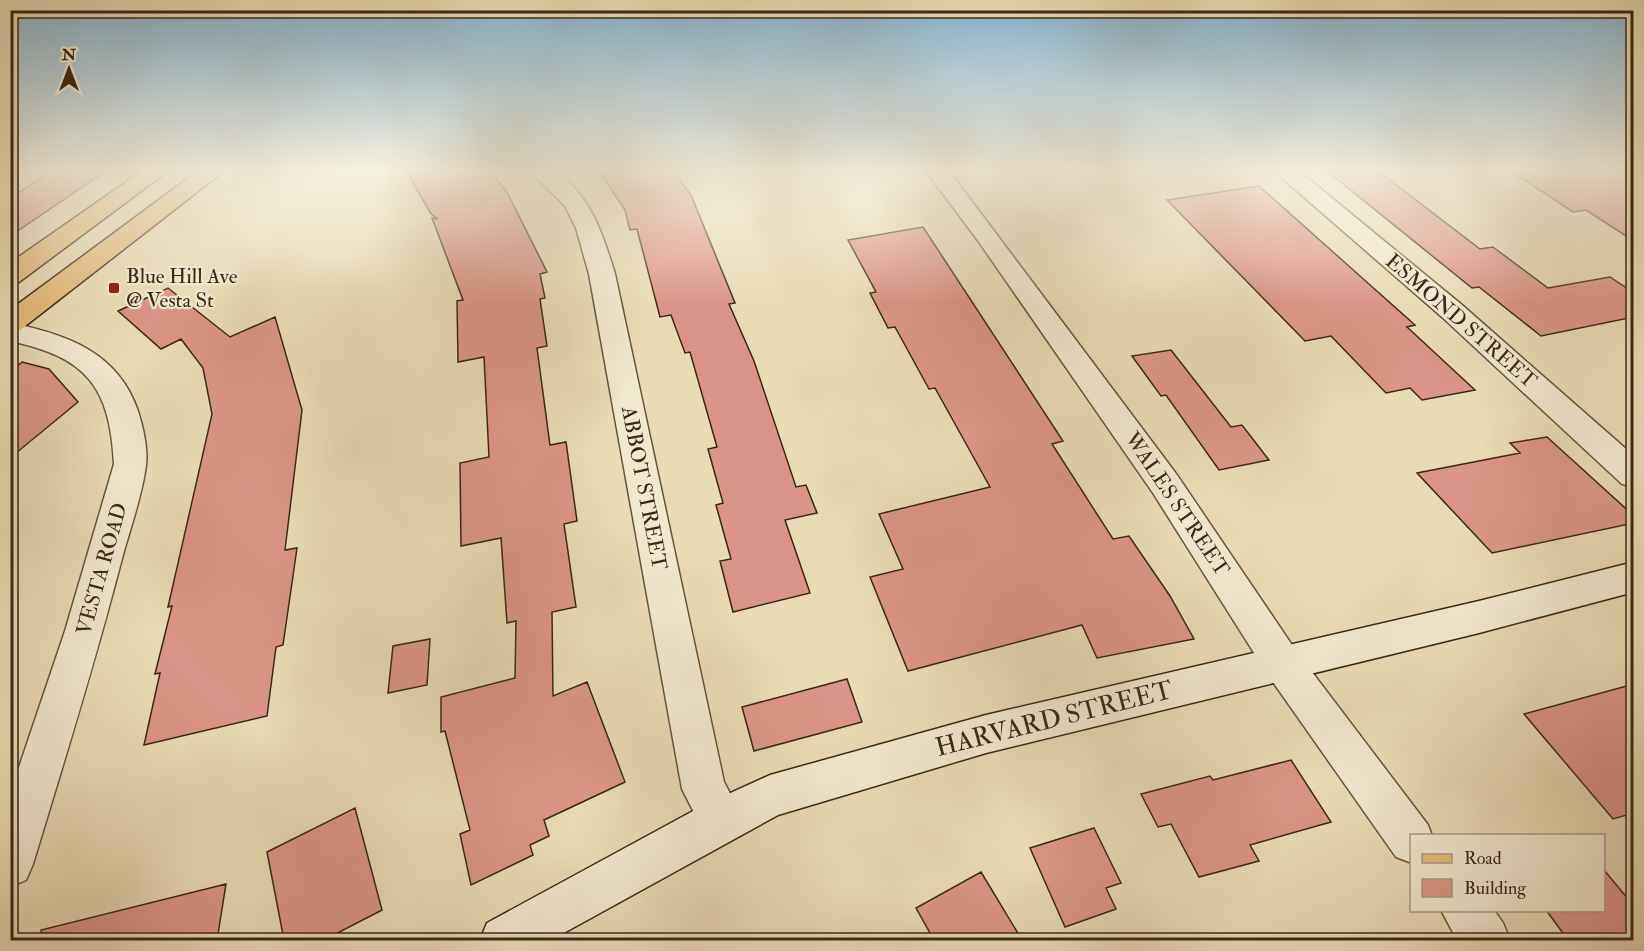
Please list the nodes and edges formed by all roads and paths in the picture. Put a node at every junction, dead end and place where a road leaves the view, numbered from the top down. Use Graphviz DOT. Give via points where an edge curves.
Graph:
graph roads {
  1 [pos="95,215"];
  2 [pos="154,215"];
  3 [pos="584,215"];
  4 [pos="971,215"];
  5 [pos="1338,215"];
  6 [pos="10,276"];
  7 [pos="10,324"];
  8 [pos="10,332"];
  9 [pos="1634,475"];
  10 [pos="1634,577"];
  11 [pos="1281,663"];
  12 [pos="722,820"];
  13 [pos="1410,838"];
  14 [pos="10,864"];
  15 [pos="1465,912"];
  16 [pos="504,940"];
  17 [pos="1486,940"];
  1 -- 6 [label="main road"];
  2 -- 7 [label="main road"];
  3 -- 12 [label="street, ABBOT STREET" via="602,274 704,789"];
  4 -- 11 [label="street, WALES STREET" via="1166,484"];
  5 -- 9 [label="street, ESMOND STREET" via="1452,311"];
  8 -- 14 [label="street, VESTA ROAD" via="47,339 83,355 119,400 130,438 124,494"];
  10 -- 11 [label="street, HARVARD STREET"];
  11 -- 12 [label="street, HARVARD STREET" via="986,734 770,796"];
  11 -- 13 [label="street, WALES STREET"];
  12 -- 16 [label="street, HARVARD STREET"];
  15 -- 17 [label="street"];
}
